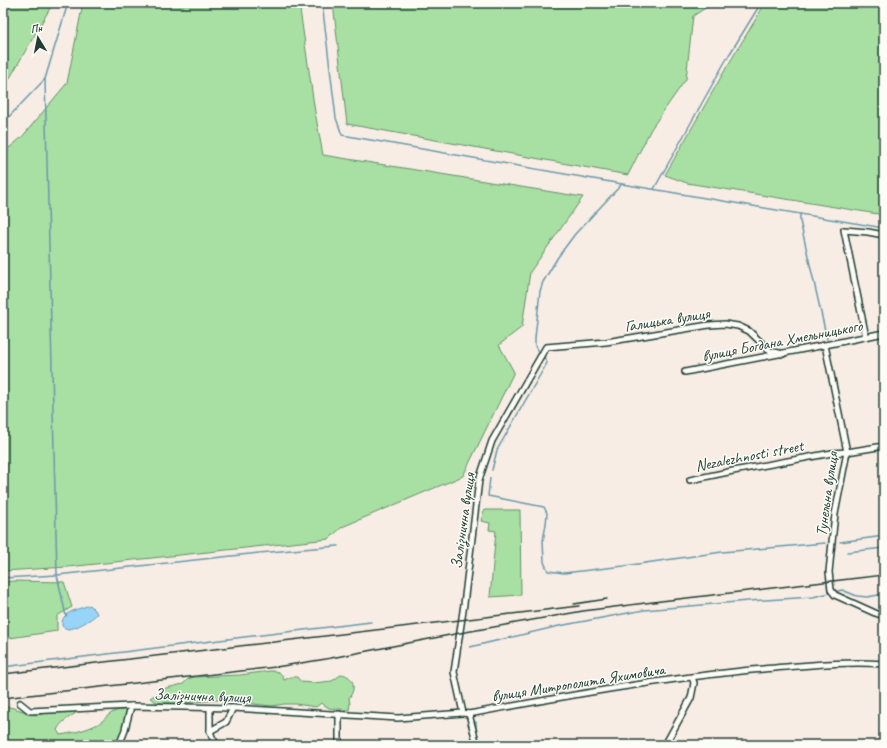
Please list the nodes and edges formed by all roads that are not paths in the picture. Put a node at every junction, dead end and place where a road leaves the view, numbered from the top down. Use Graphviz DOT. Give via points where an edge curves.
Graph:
graph roads {
  1 [pos="884,235"];
  2 [pos="884,333"];
  3 [pos="866,337"];
  4 [pos="825,346"];
  5 [pos="546,347"];
  6 [pos="783,354"];
  7 [pos="685,372"];
  8 [pos="884,446"];
  9 [pos="847,452"];
  10 [pos="690,480"];
  11 [pos="884,616"];
  12 [pos="884,664"];
  13 [pos="692,676"];
  14 [pos="20,703"];
  15 [pos="131,706"];
  16 [pos="210,708"];
  17 [pos="232,708"];
  18 [pos="466,713"];
  19 [pos="339,714"];
  20 [pos="210,731"];
  21 [pos="119,745"];
  22 [pos="217,745"];
  23 [pos="339,745"];
  24 [pos="477,745"];
  25 [pos="665,745"];
  1 -- 3 [label="street" via="844,230"];
  2 -- 3 [label="street, вулиця Богдана Хмельницького"];
  3 -- 4 [label="street, вулиця Богдана Хмельницького"];
  4 -- 6 [label="street, вулиця Богдана Хмельницького"];
  4 -- 9 [label="street, Тунельна вулиця"];
  5 -- 6 [label="street, Галицька вулиця" via="606,342 725,324 748,331 770,351"];
  5 -- 18 [label="street, Залізнична вулиця" via="492,441 479,480 454,672"];
  6 -- 7 [label="street, вулиця Богдана Хмельницького"];
  8 -- 9 [label="street, Nezalezhnosti street"];
  9 -- 10 [label="street, Nezalezhnosti street" via="824,454"];
  9 -- 11 [label="street, Тунельна вулиця" via="835,514 831,590 835,595"];
  12 -- 13 [label="street, вулиця Митрополита Яхимовича" via="818,664"];
  13 -- 18 [label="street, вулиця Митрополита Яхимовича"];
  13 -- 25 [label="street" via="694,683 691,698"];
  14 -- 15 [label="street, Залізнична вулиця" via="30,711"];
  15 -- 16 [label="street, Залізнична вулиця"];
  15 -- 21 [label="street, Залізнична вулиця"];
  16 -- 17 [label="street, Залізнична вулиця"];
  16 -- 20 [label="street"];
  17 -- 19 [label="street, Залізнична вулиця"];
  17 -- 20 [label="street" via="226,722"];
  18 -- 19 [label="street, Залізнична вулиця" via="398,718"];
  18 -- 24 [label="street, Залізнична вулиця"];
  19 -- 23 [label="street"];
  20 -- 22 [label="street"];
}
